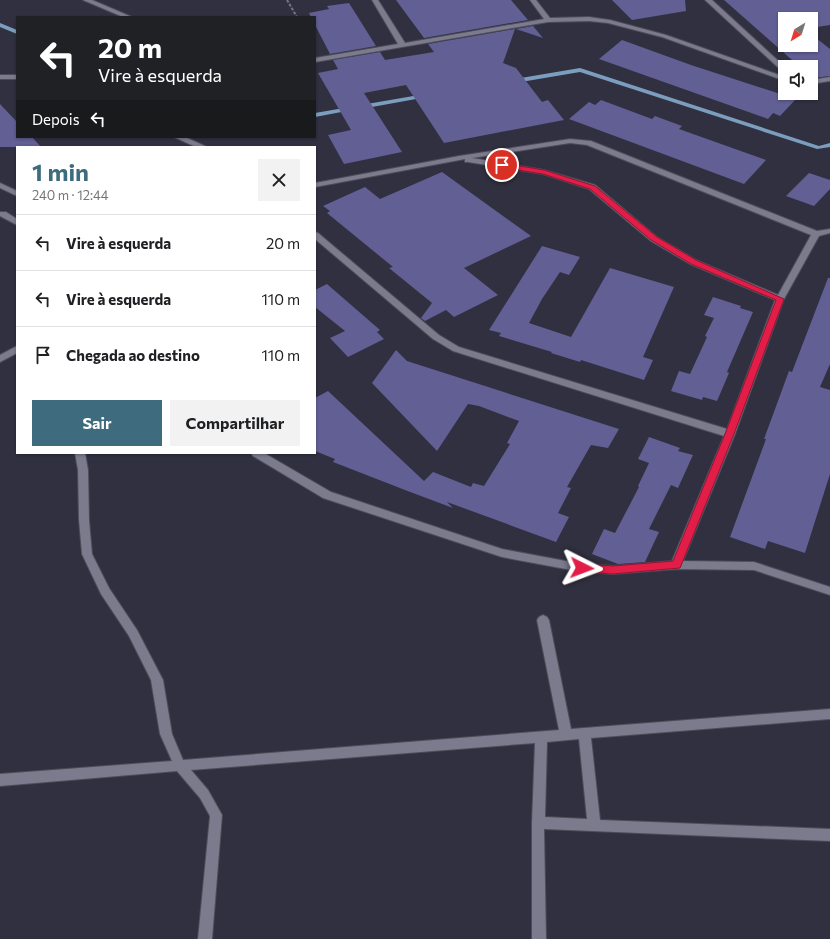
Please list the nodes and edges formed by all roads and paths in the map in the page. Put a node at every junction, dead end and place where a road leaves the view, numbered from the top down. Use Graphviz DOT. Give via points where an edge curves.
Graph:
graph roads {
  1 [pos="86,0"];
  2 [pos="287,0"];
  3 [pos="375,0"];
  4 [pos="533,0"];
  5 [pos="708,0"];
  6 [pos="126,16"];
  7 [pos="295,16"];
  8 [pos="548,20"];
  9 [pos="402,44"];
  10 [pos="316,60"];
  11 [pos="778,65"];
  12 [pos="16,77"];
  13 [pos="778,77"];
  14 [pos="0,78"];
  15 [pos="830,79"];
  16 [pos="818,81"];
  17 [pos="180,138"];
  18 [pos="200,146"];
  19 [pos="459,158"];
  20 [pos="0,185"];
  21 [pos="316,185"];
  22 [pos="16,193"];
  23 [pos="3,214"];
  24 [pos="16,222"];
  25 [pos="830,231"];
  26 [pos="816,234"];
  27 [pos="316,236"];
  28 [pos="780,299"];
  29 [pos="16,349"];
  30 [pos="0,359"];
  31 [pos="730,434"];
  32 [pos="80,454"];
  33 [pos="258,454"];
  34 [pos="676,565"];
  35 [pos="830,591"];
  36 [pos="543,620"];
  37 [pos="830,714"];
  38 [pos="584,733"];
  39 [pos="566,734"];
  40 [pos="541,736"];
  41 [pos="180,766"];
  42 [pos="0,780"];
  43 [pos="538,823"];
  44 [pos="594,825"];
  45 [pos="830,835"];
  46 [pos="205,939"];
  47 [pos="539,939"];
  1 -- 6 [label="street"];
  2 -- 7 [label="path"];
  3 -- 9 [label="street"];
  4 -- 8 [label="street"];
  5 -- 11 [label="street"];
  8 -- 9 [label="street"];
  8 -- 13 [label="street" via="590,19 608,22 664,36"];
  9 -- 10 [label="street"];
  12 -- 14 [label="street"];
  15 -- 16 [label="street"];
  17 -- 18 [label="street"];
  19 -- 21 [label="street"];
  19 -- 26 [label="street" via="570,141 588,143"];
  19 -- 28 [label="street" via="544,172 592,187 654,239 694,262"];
  20 -- 22 [label="street"];
  23 -- 24 [label="street"];
  25 -- 26 [label="street"];
  26 -- 28 [label="street"];
  27 -- 31 [label="street" via="436,338 456,349"];
  28 -- 31 [label="street"];
  29 -- 30 [label="street"];
  31 -- 34 [label="street"];
  32 -- 41 [label="street" via="87,554 105,591 133,633 157,680 166,734"];
  33 -- 34 [label="street" via="327,495 502,553 582,568 613,570"];
  34 -- 35 [label="street" via="754,566"];
  36 -- 39 [label="street"];
  37 -- 38 [label="street"];
  38 -- 39 [label="street"];
  38 -- 44 [label="street"];
  39 -- 40 [label="street"];
  40 -- 41 [label="street"];
  40 -- 43 [label="street"];
  41 -- 42 [label="street"];
  41 -- 46 [label="street" via="204,794 216,815"];
  43 -- 44 [label="street"];
  43 -- 47 [label="street"];
  44 -- 45 [label="street"];
}
